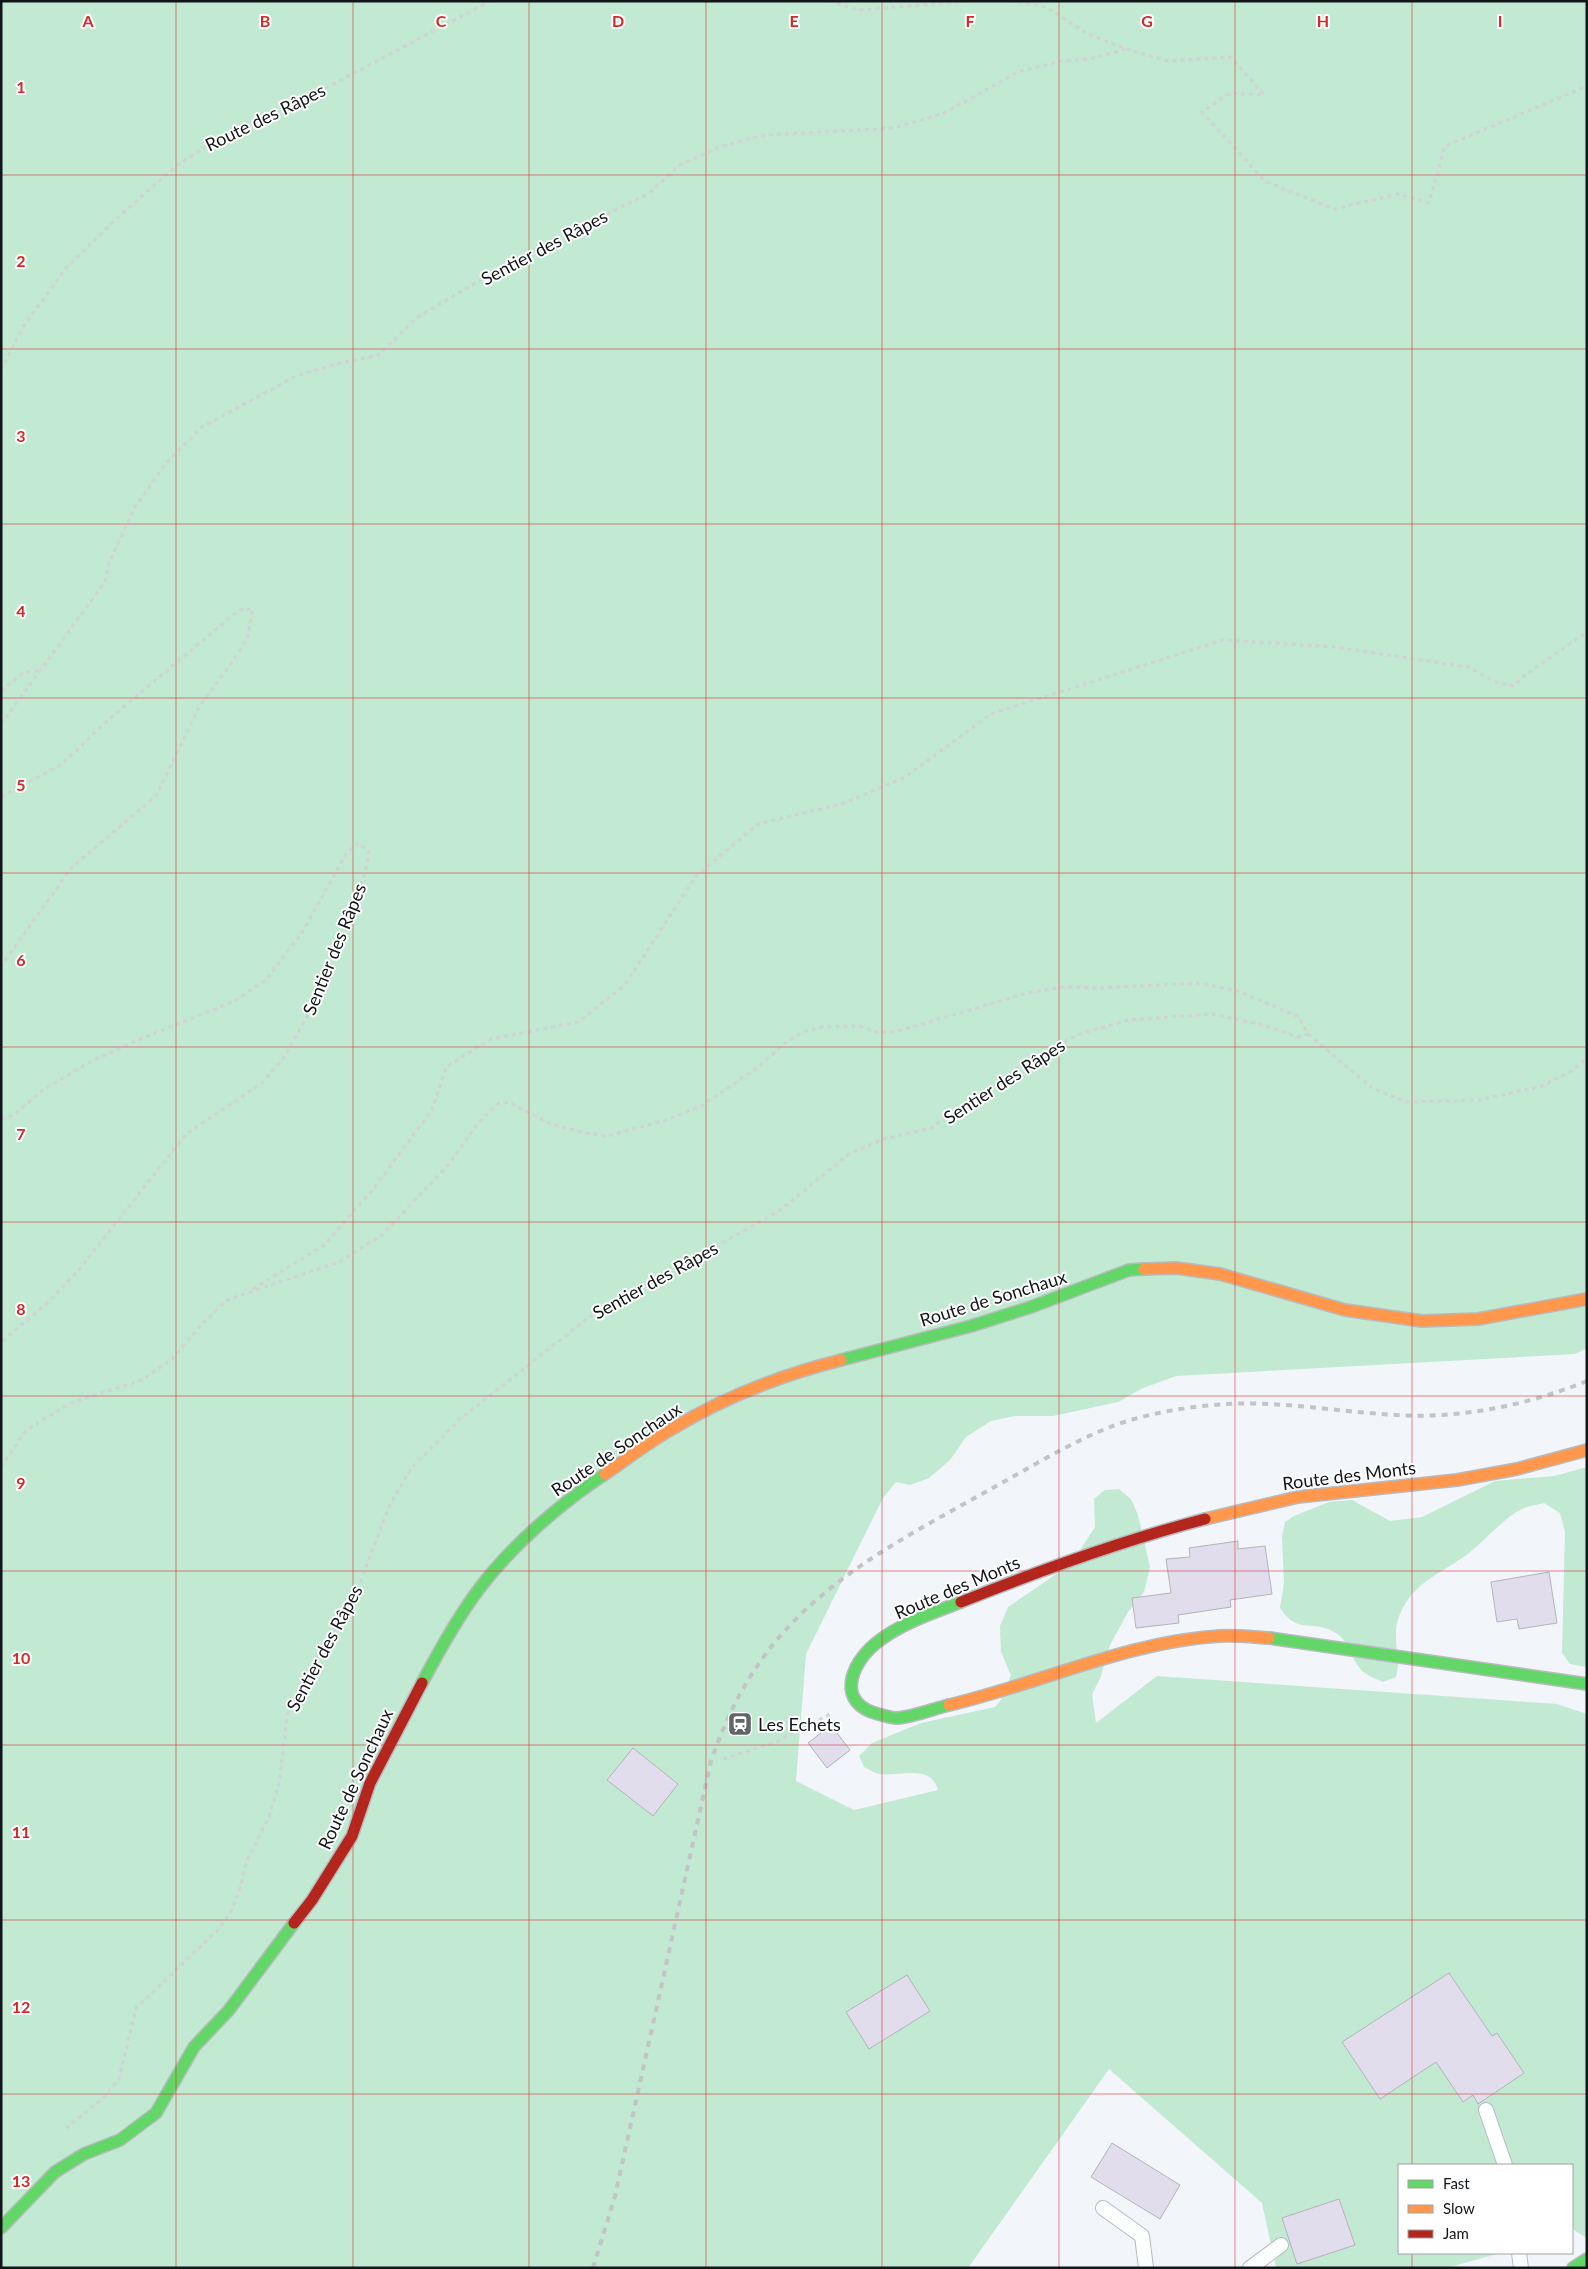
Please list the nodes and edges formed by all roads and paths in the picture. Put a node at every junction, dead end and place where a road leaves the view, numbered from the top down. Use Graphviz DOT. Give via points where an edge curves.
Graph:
graph roads {
  1 [pos="490,1"];
  2 [pos="829,1"];
  3 [pos="972,1"];
  4 [pos="1011,1"];
  5 [pos="1126,49"];
  6 [pos="1587,86"];
  7 [pos="1,370"];
  8 [pos="1587,632"];
  9 [pos="40,671"];
  10 [pos="1,691"];
  11 [pos="1,724"];
  12 [pos="1,797"];
  13 [pos="1,966"];
  14 [pos="1308,1034"];
  15 [pos="1587,1058"];
  16 [pos="1,1119"];
  17 [pos="248,1292"];
  18 [pos="1587,1299"];
  19 [pos="1,1342"];
  20 [pos="1587,1450"];
  21 [pos="1,1467"];
  22 [pos="1587,1684"];
  23 [pos="855,1701"];
  24 [pos="723,1759"];
  25 [pos="1486,2110"];
  26 [pos="61,2135"];
  27 [pos="1504,2164"];
  28 [pos="1103,2208"];
  29 [pos="1,2228"];
  30 [pos="1281,2245"];
  31 [pos="1519,2254"];
  32 [pos="1587,2259"];
  33 [pos="1146,2268"];
  34 [pos="1250,2268"];
  35 [pos="1521,2268"];
  36 [pos="1573,2268"];
  1 -- 7 [label="path, Route des Râpes" via="326,88 230,131 176,166 66,268 23,327"];
  2 -- 3 [label="path" via="858,10"];
  4 -- 5 [label="path" via="1046,7 1088,34"];
  5 -- 6 [label="path" via="1168,61 1231,57 1264,95 1230,93 1202,112 1265,181 1334,209 1398,194 1429,203 1445,146"];
  5 -- 9 [label="path, Sentier des Râpes" via="1020,71 944,113 894,128 765,136 719,147 680,165 648,194 529,252 416,318 379,355 296,376 202,427 166,463 135,507 108,563 105,582"];
  8 -- 17 [label="path" via="1514,686 1498,683 1468,667 1335,647 1223,640 991,714 905,777 842,804 758,824 696,876 624,986 578,1022 491,1038 446,1067 432,1110 371,1192 324,1245"];
  9 -- 10 [label="path" via="24,672"];
  9 -- 11 [label="path, Sentier des Râpes"];
  12 -- 13 [label="path" via="62,764 109,719 224,622 239,610 253,609 247,639 198,708 156,796 72,867"];
  14 -- 15 [label="path" via="1372,1088 1407,1102 1479,1100 1542,1086 1573,1070"];
  14 -- 17 [label="path" via="1299,1018 1238,991 1198,983 1064,987 1027,993 895,1032 878,1032 859,1026 821,1027 805,1031 703,1105 666,1120 608,1136 551,1124 508,1102 497,1104 478,1123 450,1163 382,1235 341,1261"];
  14 -- 26 [label="path, Sentier des Râpes" via="1299,1037 1212,1014 1128,1020 1077,1035 1025,1063 931,1128 884,1139 850,1153 779,1211 588,1318 458,1420 410,1470 389,1507 350,1606 313,1662 288,1710 279,1783 269,1817 247,1860 231,1911 219,1929 136,2008 119,2079 103,2098 66,2127"];
  16 -- 19 [label="path, Sentier des Râpes" via="13,1115 44,1089 92,1061 233,1002 266,980 303,931 347,852 359,843 369,851 365,873 342,938 307,1017 283,1060 262,1083 186,1134 78,1271"];
  17 -- 21 [label="path" via="227,1300 200,1325 171,1360 142,1380 71,1402 26,1430"];
  18 -- 29 [label="street, Route de Sonchaux" via="1478,1319 1422,1321 1345,1310 1220,1274 1176,1268 1129,1270 1031,1307 797,1372 719,1403 671,1429 572,1496 508,1556 479,1589 437,1655 399,1726 370,1784 352,1836 312,1900 228,2010 194,2047 156,2113 120,2140 84,2154 55,2172"];
  20 -- 23 [label="street, Route des Monts" via="1517,1469 1457,1480 1298,1497 1250,1507 1154,1532 1062,1562 923,1617 875,1644 857,1662 851,1681"];
  22 -- 23 [label="street" via="1268,1638 1220,1636 1117,1655 915,1715 881,1716 867,1711"];
  23 -- 24 [label="path" via="776,1742"];
  25 -- 27 [label="lane"];
  28 -- 33 [label="lane" via="1142,2236"];
  30 -- 34 [label="lane"];
  31 -- 35 [label="lane"];
  32 -- 36 [label="street"];
}
